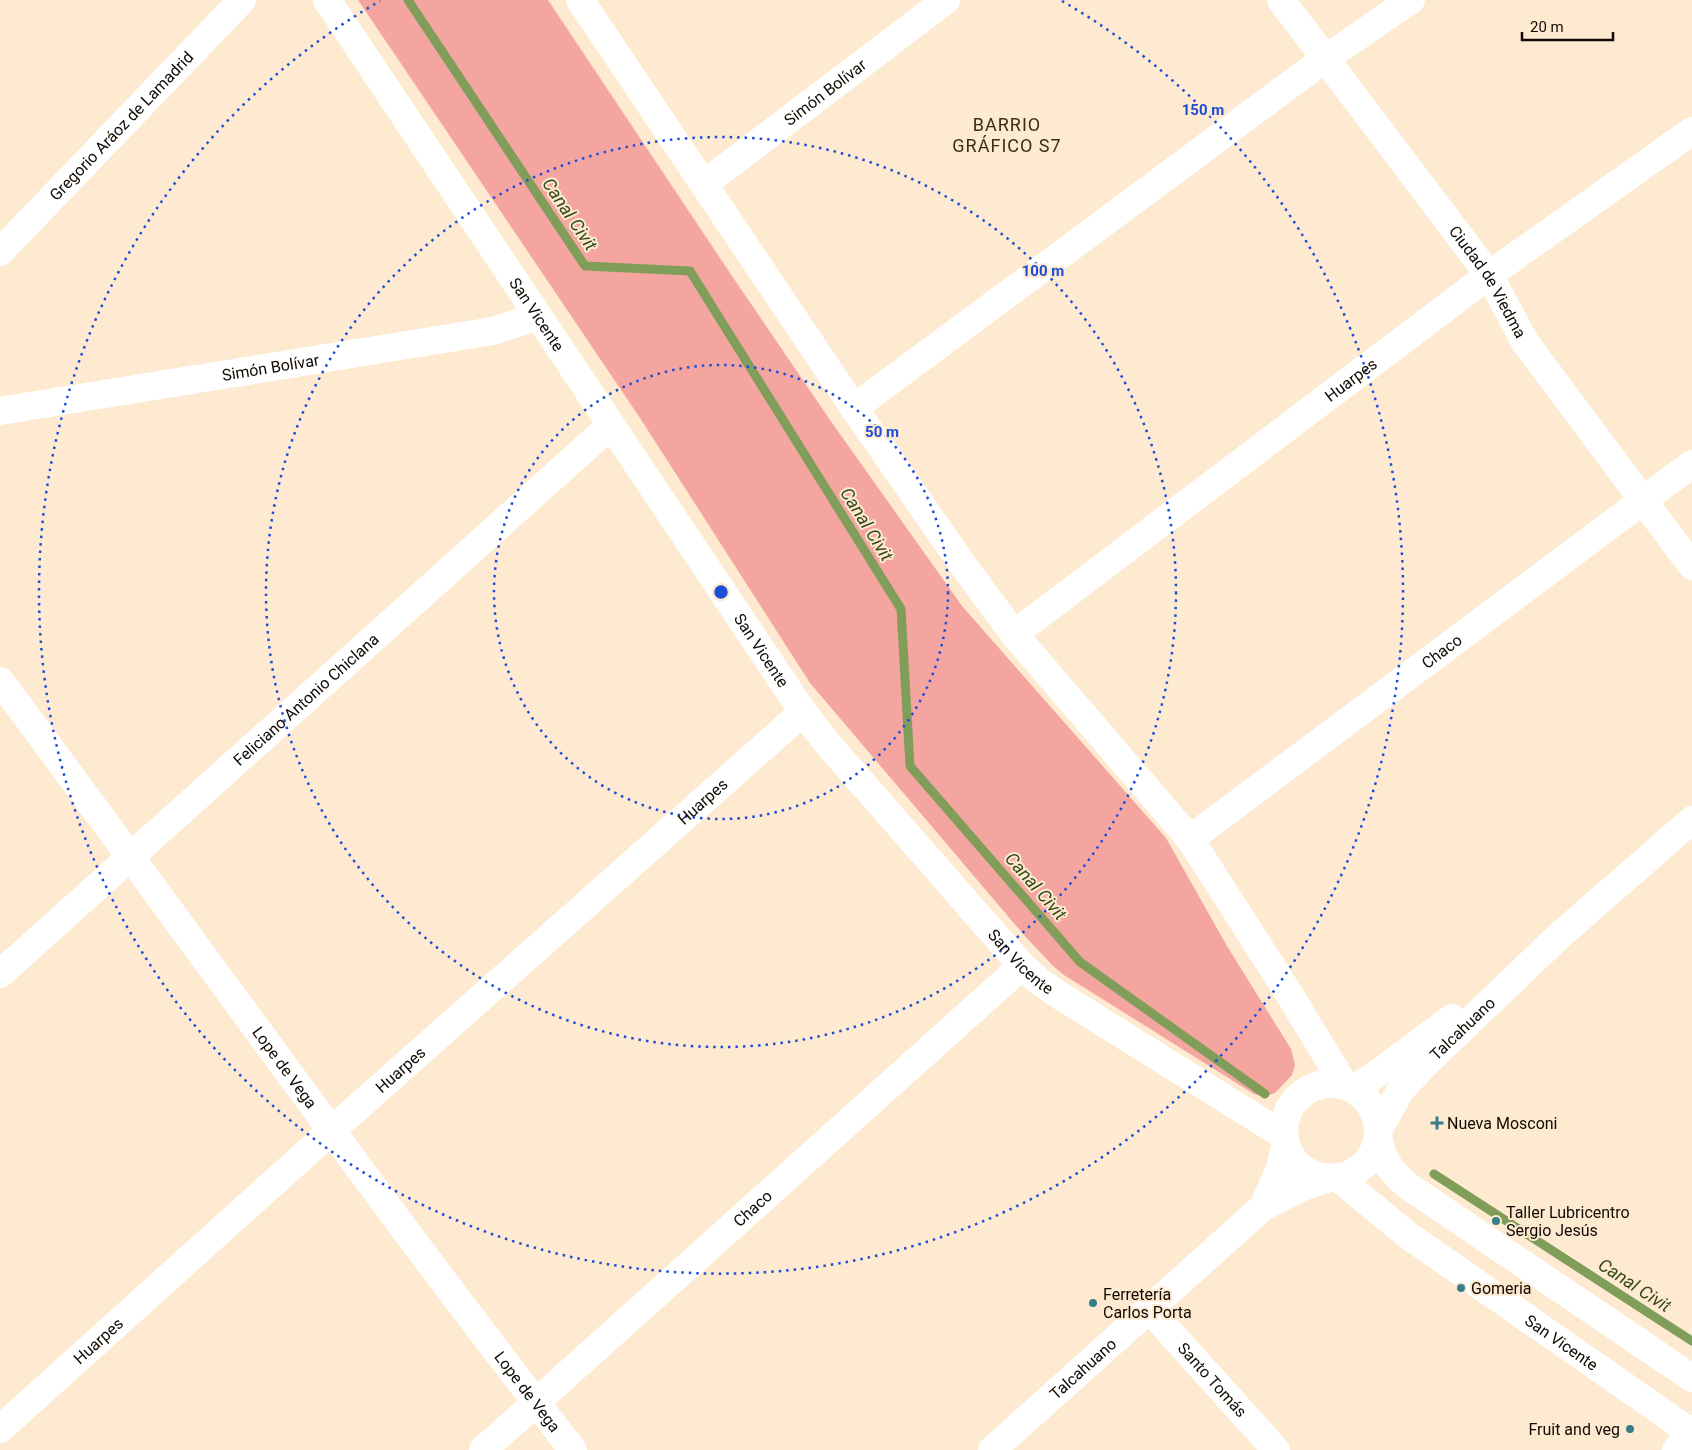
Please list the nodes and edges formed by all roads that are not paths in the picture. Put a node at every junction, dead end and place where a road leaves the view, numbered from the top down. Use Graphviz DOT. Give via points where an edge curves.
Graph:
graph roads {
  1 [pos="242,0"];
  2 [pos="327,0"];
  3 [pos="580,0"];
  4 [pos="946,0"];
  5 [pos="1281,0"];
  6 [pos="1411,0"];
  7 [pos="1326,58"];
  8 [pos="1692,131"];
  9 [pos="704,184"];
  10 [pos="0,252"];
  11 [pos="1489,275"];
  12 [pos="538,316"];
  13 [pos="854,408"];
  14 [pos="0,411"];
  15 [pos="611,425"];
  16 [pos="1692,464"];
  17 [pos="1642,501"];
  18 [pos="1692,566"];
  19 [pos="1014,634"];
  20 [pos="0,681"];
  21 [pos="803,712"];
  22 [pos="1692,820"];
  23 [pos="1190,839"];
  24 [pos="131,856"];
  25 [pos="1558,937"];
  26 [pos="1022,966"];
  27 [pos="0,974"];
  28 [pos="1350,1087"];
  29 [pos="331,1131"];
  30 [pos="1378,1134"];
  31 [pos="1285,1140"];
  32 [pos="1333,1178"];
  33 [pos="1263,1207"];
  34 [pos="1149,1309"];
  35 [pos="1692,1378"];
  36 [pos="536,1402"];
  37 [pos="0,1429"];
  38 [pos="1688,1436"];
  39 [pos="483,1450"];
  40 [pos="573,1450"];
  41 [pos="992,1450"];
  42 [pos="1276,1450"];
  1 -- 10 [label="street, Gregorio Aráoz de Lamadrid"];
  2 -- 12 [label="street, San Vicente"];
  3 -- 9 [label="street"];
  4 -- 9 [label="street, Simón Bolívar"];
  5 -- 7 [label="street, Ciudad de Viedma"];
  6 -- 7 [label="street"];
  7 -- 11 [label="street, Ciudad de Viedma"];
  7 -- 13 [label="street"];
  8 -- 11 [label="street, Huarpes"];
  9 -- 13 [label="street"];
  11 -- 17 [label="street, Ciudad de Viedma" via="1525,342"];
  11 -- 19 [label="street, Huarpes"];
  12 -- 14 [label="street, Simón Bolívar" via="493,331"];
  12 -- 15 [label="street, San Vicente"];
  13 -- 19 [label="street" via="957,558"];
  15 -- 21 [label="street, San Vicente"];
  15 -- 24 [label="street, Feliciano Antonio Chiclana"];
  16 -- 17 [label="street, Chaco"];
  17 -- 18 [label="street, Ciudad de Viedma"];
  17 -- 23 [label="street, Chaco"];
  19 -- 23 [label="street"];
  20 -- 24 [label="street, Lope de Vega"];
  21 -- 26 [label="street, San Vicente"];
  21 -- 29 [label="street, Huarpes"];
  22 -- 25 [label="street, Talcahuano"];
  23 -- 28 [label="street"];
  24 -- 27 [label="street, Feliciano Antonio Chiclana"];
  24 -- 29 [label="street, Lope de Vega"];
  25 -- 28 [label="street, Talcahuano" via="1382,1072"];
  25 -- 30 [label="street, Talcahuano" via="1400,1091"];
  26 -- 31 [label="street, San Vicente" via="1059,996"];
  26 -- 36 [label="street, Chaco"];
  28 -- 30 [label="street" via="1372,1107"];
  28 -- 31 [label="street" via="1330,1083 1314,1086 1301,1095 1291,1106 1285,1121"];
  29 -- 36 [label="street, Lope de Vega"];
  29 -- 37 [label="street, Huarpes"];
  30 -- 32 [label="street" via="1374,1151 1364,1164 1352,1173"];
  30 -- 35 [label="street" via="1388,1166 1408,1186"];
  31 -- 32 [label="street" via="1292,1156 1302,1167 1314,1175"];
  31 -- 33 [label="street, Talcahuano" via="1280,1168"];
  32 -- 33 [label="street, Talcahuano" via="1300,1188"];
  32 -- 38 [label="street, San Vicente"];
  33 -- 34 [label="street, Talcahuano"];
  34 -- 41 [label="street, Talcahuano"];
  34 -- 42 [label="street, Santo Tomás"];
  36 -- 39 [label="street, Chaco"];
  36 -- 40 [label="street, Lope de Vega"];
}
